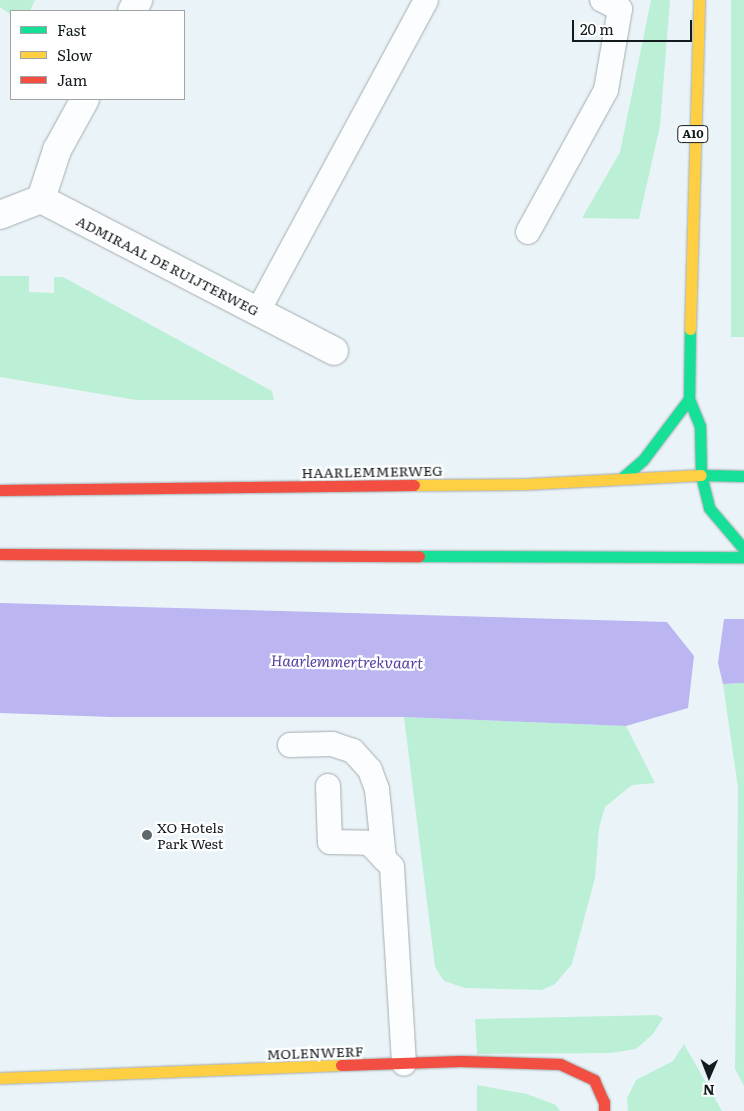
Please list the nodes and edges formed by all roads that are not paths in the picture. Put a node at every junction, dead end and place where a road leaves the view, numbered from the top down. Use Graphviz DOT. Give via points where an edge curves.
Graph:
graph roads {
  1 [pos="426,0"];
  2 [pos="602,0"];
  3 [pos="699,0"];
  4 [pos="84,100"];
  5 [pos="41,199"];
  6 [pos="0,215"];
  7 [pos="528,232"];
  8 [pos="258,312"];
  9 [pos="334,351"];
  10 [pos="689,399"];
  11 [pos="701,475"];
  12 [pos="744,476"];
  13 [pos="621,479"];
  14 [pos="0,490"];
  15 [pos="744,549"];
  16 [pos="0,554"];
  17 [pos="744,557"];
  18 [pos="290,745"];
  19 [pos="328,786"];
  20 [pos="384,858"];
  21 [pos="404,1064"];
  22 [pos="0,1078"];
  23 [pos="604,1111"];
  1 -- 8 [label="lane"];
  2 -- 7 [label="lane" via="620,10 606,90"];
  3 -- 10 [label="main road, A10" via="692,139"];
  4 -- 5 [label="street" via="57,150"];
  5 -- 6 [label="street"];
  5 -- 8 [label="street, ADMIRAAL DE RUIJTERWEG"];
  8 -- 9 [label="street, ADMIRAAL DE RUIJTERWEG"];
  10 -- 11 [label="main road, A10" via="700,426"];
  10 -- 13 [label="main road" via="643,460"];
  11 -- 12 [label="main road, HAARLEMMERWEG"];
  11 -- 13 [label="main road, HAARLEMMERWEG"];
  11 -- 15 [label="main road, A10" via="709,508"];
  13 -- 14 [label="main road, HAARLEMMERWEG" via="525,484"];
  16 -- 17 [label="main road"];
  18 -- 20 [label="lane" via="332,744 353,751 370,770 377,789"];
  19 -- 20 [label="lane" via="330,842 369,843"];
  20 -- 21 [label="lane" via="392,867"];
  21 -- 22 [label="main road, MOLENWERF"];
  21 -- 23 [label="main road, MOLENWERF" via="460,1061 560,1064 576,1068 594,1080 604,1102"];
}
